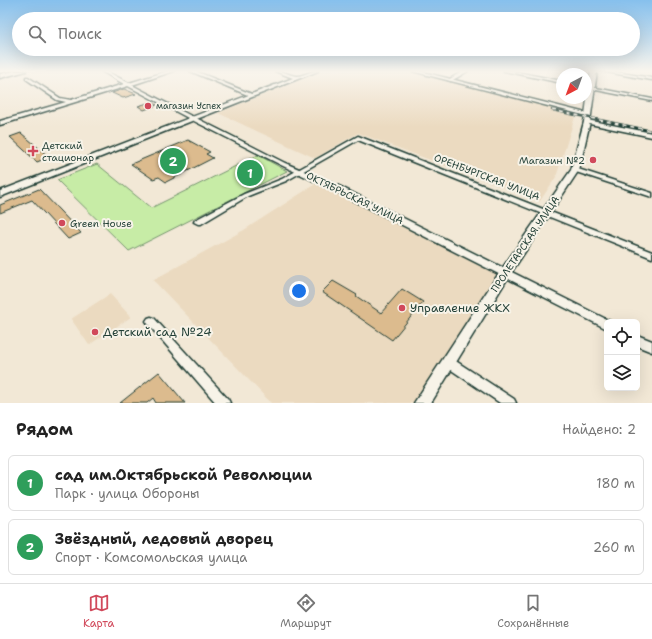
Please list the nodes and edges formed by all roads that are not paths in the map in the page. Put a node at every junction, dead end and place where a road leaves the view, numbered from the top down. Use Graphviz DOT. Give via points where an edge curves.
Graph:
graph roads {
  1 [pos="45,90"];
  2 [pos="111,90"];
  3 [pos="140,90"];
  4 [pos="239,90"];
  5 [pos="265,90"];
  6 [pos="485,90"];
  7 [pos="598,90"];
  8 [pos="252,95"];
  9 [pos="59,99"];
  10 [pos="652,100"];
  11 [pos="75,101"];
  12 [pos="588,104"];
  13 [pos="55,106"];
  14 [pos="192,118"];
  15 [pos="587,118"];
  16 [pos="0,122"];
  17 [pos="652,135"];
  18 [pos="575,170"];
  19 [pos="299,171"];
  20 [pos="0,194"];
  21 [pos="652,195"];
  22 [pos="546,212"];
  23 [pos="198,222"];
  24 [pos="652,255"];
  25 [pos="505,273"];
  26 [pos="151,321"];
  27 [pos="604,322"];
  28 [pos="640,341"];
  29 [pos="652,347"];
  30 [pos="448,361"];
  31 [pos="224,403"];
  32 [pos="422,403"];
  33 [pos="510,403"];
  1 -- 9 [label="street"];
  2 -- 11 [label="street"];
  3 -- 14 [label="street, ОКТЯБРЬСКАЯ УЛИЦА"];
  4 -- 8 [label="street"];
  5 -- 8 [label="main road"];
  6 -- 15 [label="street"];
  7 -- 10 [label="street"];
  8 -- 14 [label="main road"];
  9 -- 11 [label="street"];
  9 -- 13 [label="street"];
  11 -- 13 [label="street"];
  12 -- 15 [label="main road, ПРОЛЕТАРСКАЯ УЛИЦА"];
  13 -- 16 [label="street"];
  14 -- 19 [label="street, ОКТЯБРЬСКАЯ УЛИЦА"];
  14 -- 20 [label="main road"];
  15 -- 17 [label="street"];
  15 -- 18 [label="main road, ПРОЛЕТАРСКАЯ УЛИЦА"];
  18 -- 21 [label="street"];
  18 -- 22 [label="main road, ПРОЛЕТАРСКАЯ УЛИЦА"];
  19 -- 22 [label="street, ОРЕНБУРГСКАЯ УЛИЦА" via="358,138"];
  19 -- 23 [label="street"];
  19 -- 25 [label="street, ОКТЯБРЬСКАЯ УЛИЦА"];
  22 -- 24 [label="street, ОРЕНБУРГСКАЯ УЛИЦА"];
  22 -- 25 [label="main road, ПРОЛЕТАРСКАЯ УЛИЦА"];
  25 -- 27 [label="street, ОКТЯБРЬСКАЯ УЛИЦА"];
  25 -- 30 [label="main road, ПРОЛЕТАРСКАЯ УЛИЦА"];
  26 -- 31 [label="street"];
  28 -- 29 [label="street"];
  30 -- 32 [label="main road, ПРОЛЕТАРСКАЯ УЛИЦА"];
  30 -- 33 [label="street"];
}
